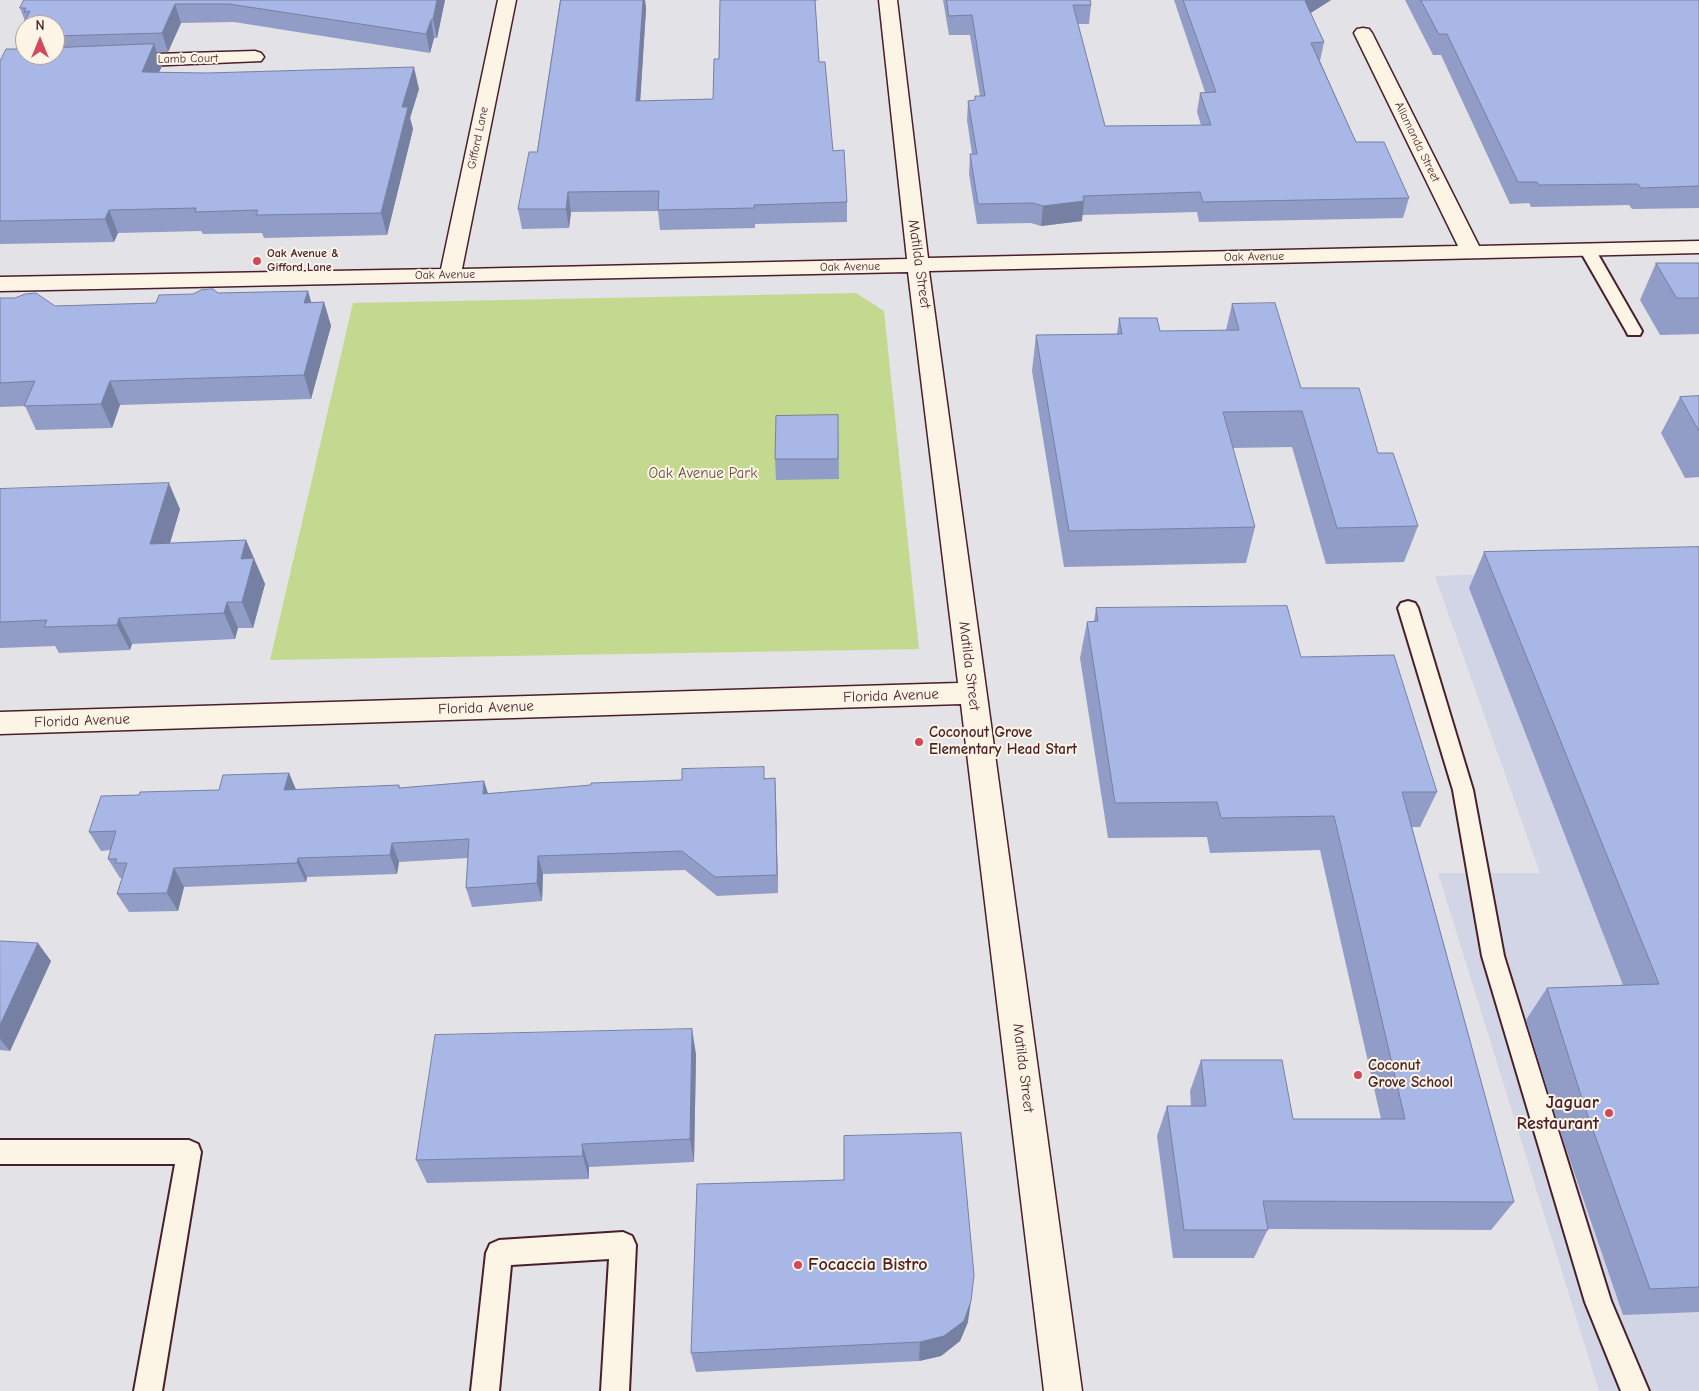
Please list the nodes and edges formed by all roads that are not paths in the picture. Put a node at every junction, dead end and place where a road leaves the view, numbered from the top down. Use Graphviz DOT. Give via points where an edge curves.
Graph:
graph roads {
  1 [pos="507,0"];
  2 [pos="888,0"];
  3 [pos="1363,33"];
  4 [pos="255,57"];
  5 [pos="109,61"];
  6 [pos="1699,247"];
  7 [pos="1588,249"];
  8 [pos="1472,251"];
  9 [pos="918,265"];
  10 [pos="450,275"];
  11 [pos="0,284"];
  12 [pos="1634,331"];
  13 [pos="1408,608"];
  14 [pos="973,693"];
  15 [pos="0,723"];
  16 [pos="0,1152"];
  17 [pos="148,1391"];
  18 [pos="485,1391"];
  19 [pos="615,1391"];
  20 [pos="1063,1391"];
  21 [pos="1635,1391"];
  1 -- 10 [label="street, Gifford Lane"];
  2 -- 9 [label="street, Matilda Street"];
  3 -- 8 [label="street, Allamanda Street"];
  4 -- 5 [label="street, Lamb Court"];
  6 -- 7 [label="street, Oak Avenue"];
  7 -- 8 [label="street, Oak Avenue"];
  7 -- 12 [label="lane"];
  8 -- 9 [label="street, Oak Avenue"];
  9 -- 10 [label="street, Oak Avenue"];
  9 -- 14 [label="street, Matilda Street"];
  10 -- 11 [label="street, Oak Avenue"];
  13 -- 21 [label="lane" via="1462,790 1493,956 1598,1302"];
  14 -- 15 [label="street, Florida Avenue"];
  14 -- 20 [label="street, Matilda Street"];
  16 -- 17 [label="lane" via="189,1152"];
  18 -- 19 [label="lane" via="499,1253 623,1245"];
}
